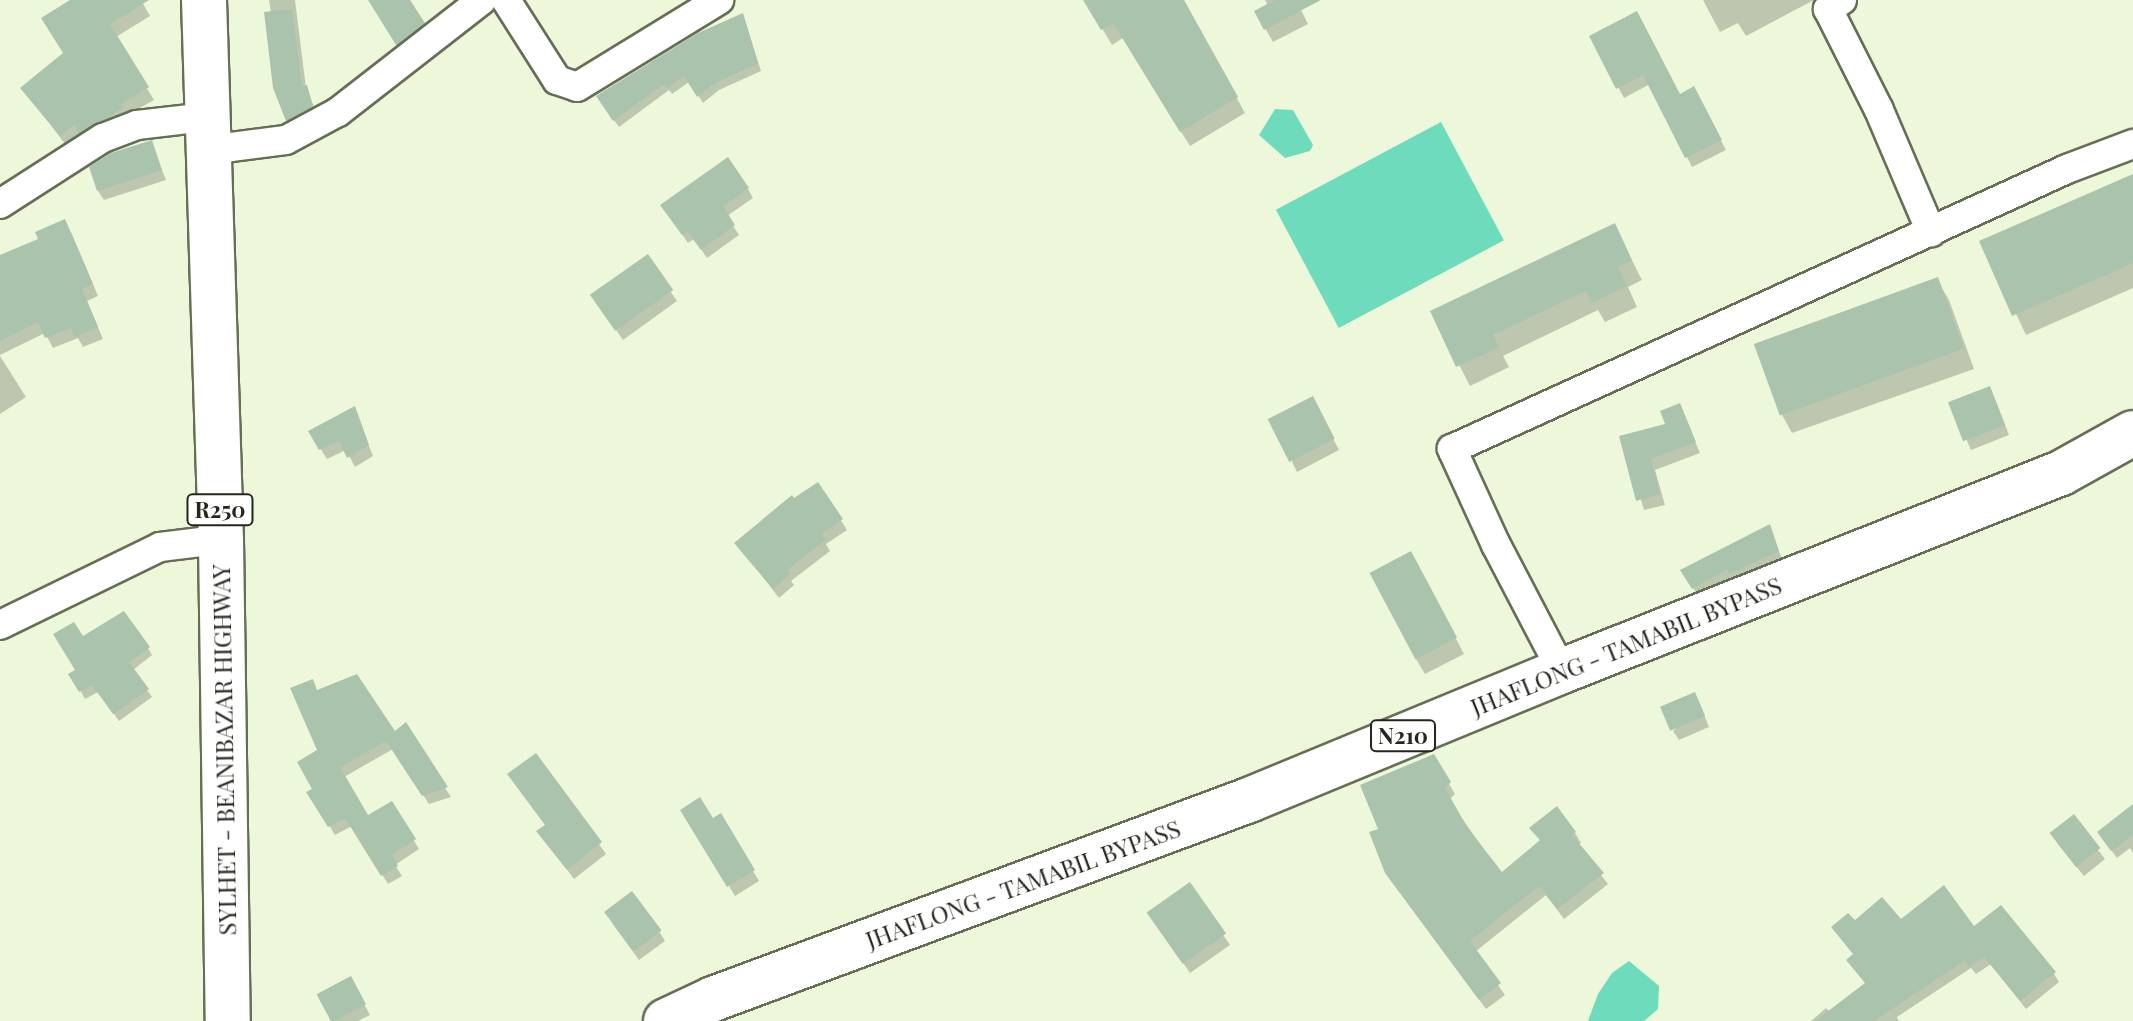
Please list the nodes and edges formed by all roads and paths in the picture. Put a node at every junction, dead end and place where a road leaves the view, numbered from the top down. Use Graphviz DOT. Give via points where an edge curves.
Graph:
graph roads {
  1 [pos="184,0"];
  2 [pos="204,0"];
  3 [pos="482,0"];
  4 [pos="506,0"];
  5 [pos="719,0"];
  6 [pos="1842,0"];
  7 [pos="198,136"];
  8 [pos="2133,144"];
  9 [pos="0,204"];
  10 [pos="1931,232"];
  11 [pos="2133,433"];
  12 [pos="201,542"];
  13 [pos="0,625"];
  14 [pos="1562,671"];
  15 [pos="207,1021"];
  16 [pos="228,1021"];
  17 [pos="666,1021"];
  1 -- 7 [label="main road, SYLHET - BEANIBAZAR HIGHWAY / R250"];
  2 -- 7 [label="main road, SYLHET - BEANIBAZAR HIGHWAY / R250"];
  3 -- 7 [label="street" via="338,112 286,140 231,147"];
  4 -- 5 [label="street" via="557,80 577,87"];
  6 -- 10 [label="street" via="1828,9"];
  7 -- 9 [label="street" via="137,125 103,138"];
  7 -- 12 [label="main road, SYLHET - BEANIBAZAR HIGHWAY / R250"];
  7 -- 16 [label="main road, SYLHET - BEANIBAZAR HIGHWAY / R250" via="221,540"];
  8 -- 10 [label="street"];
  10 -- 14 [label="street" via="1452,449"];
  11 -- 14 [label="main road, JHAFLONG - TAMABIL BYPASS / N210" via="2061,473"];
  12 -- 13 [label="street" via="160,547"];
  12 -- 15 [label="main road, SYLHET - BEANIBAZAR HIGHWAY / R250"];
  14 -- 17 [label="main road, JHAFLONG - TAMABIL BYPASS / N210" via="1249,800"];
}
